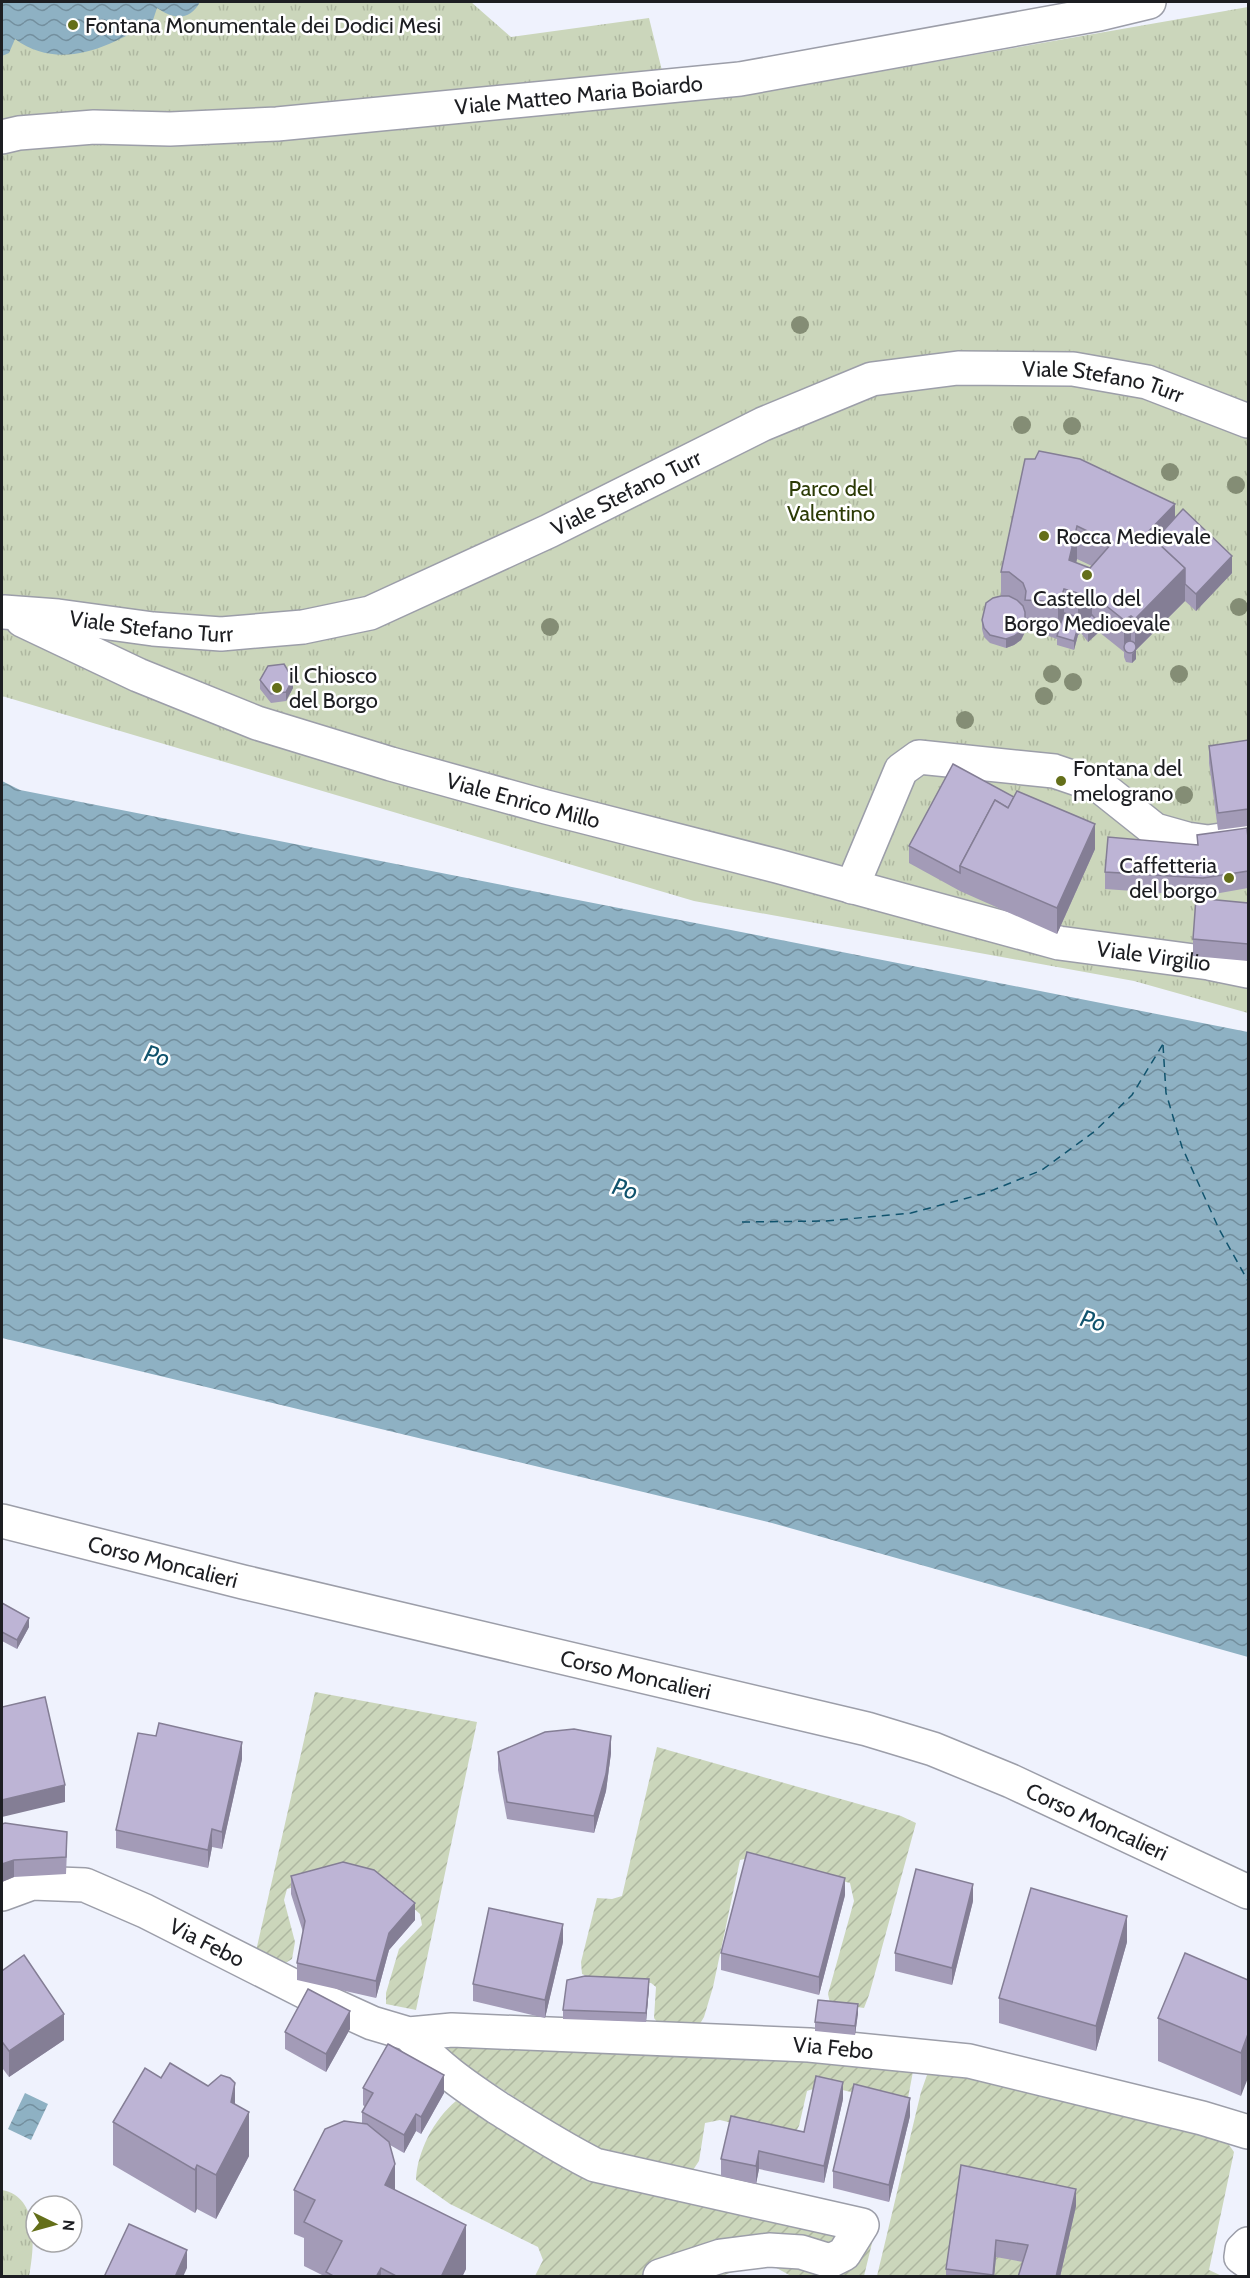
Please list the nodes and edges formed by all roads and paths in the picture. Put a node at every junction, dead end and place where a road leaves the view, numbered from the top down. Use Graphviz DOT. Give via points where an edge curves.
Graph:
graph roads {
  1 [pos="1149,2"];
  2 [pos="2,137"];
  3 [pos="1248,421"];
  4 [pos="3,611"];
  5 [pos="1248,836"];
  6 [pos="852,887"];
  7 [pos="1059,944"];
  8 [pos="1248,971"];
  9 [pos="2,1521"];
  10 [pos="1248,1892"];
  11 [pos="2,1894"];
  12 [pos="409,2034"];
  13 [pos="1248,2132"];
  14 [pos="1248,2244"];
  15 [pos="1248,2262"];
  16 [pos="660,2277"];
  1 -- 2 [label="street, Viale Matteo Maria Boiardo" via="740,79 277,123 170,129 94,127"];
  3 -- 4 [label="street, Viale Stefano Turr" via="1147,382 1073,369 958,368 872,379 763,424 549,531 370,613 303,627 221,634"];
  4 -- 6 [label="street, Viale Enrico Millo" via="138,675 282,732 535,804"];
  5 -- 6 [label="street" via="1208,842 1155,830 1101,787 1054,771 920,758 901,770"];
  6 -- 7 [label="street, Viale Enrico Millo"];
  7 -- 8 [label="street, Viale Virgilio"];
  9 -- 10 [label="street, Corso Moncalieri" via="867,1729 933,1749 1011,1781"];
  11 -- 12 [label="street, Via Febo" via="32,1883 85,1885 317,1998 372,2023"];
  12 -- 13 [label="street, Via Febo" via="452,2030 798,2044 969,2061"];
  12 -- 16 [label="street" via="423,2052 458,2081 555,2145 594,2165 862,2225 844,2254 830,2261 801,2252 769,2250 721,2256"];
  14 -- 15 [label="street" via="1241,2257"];
}
